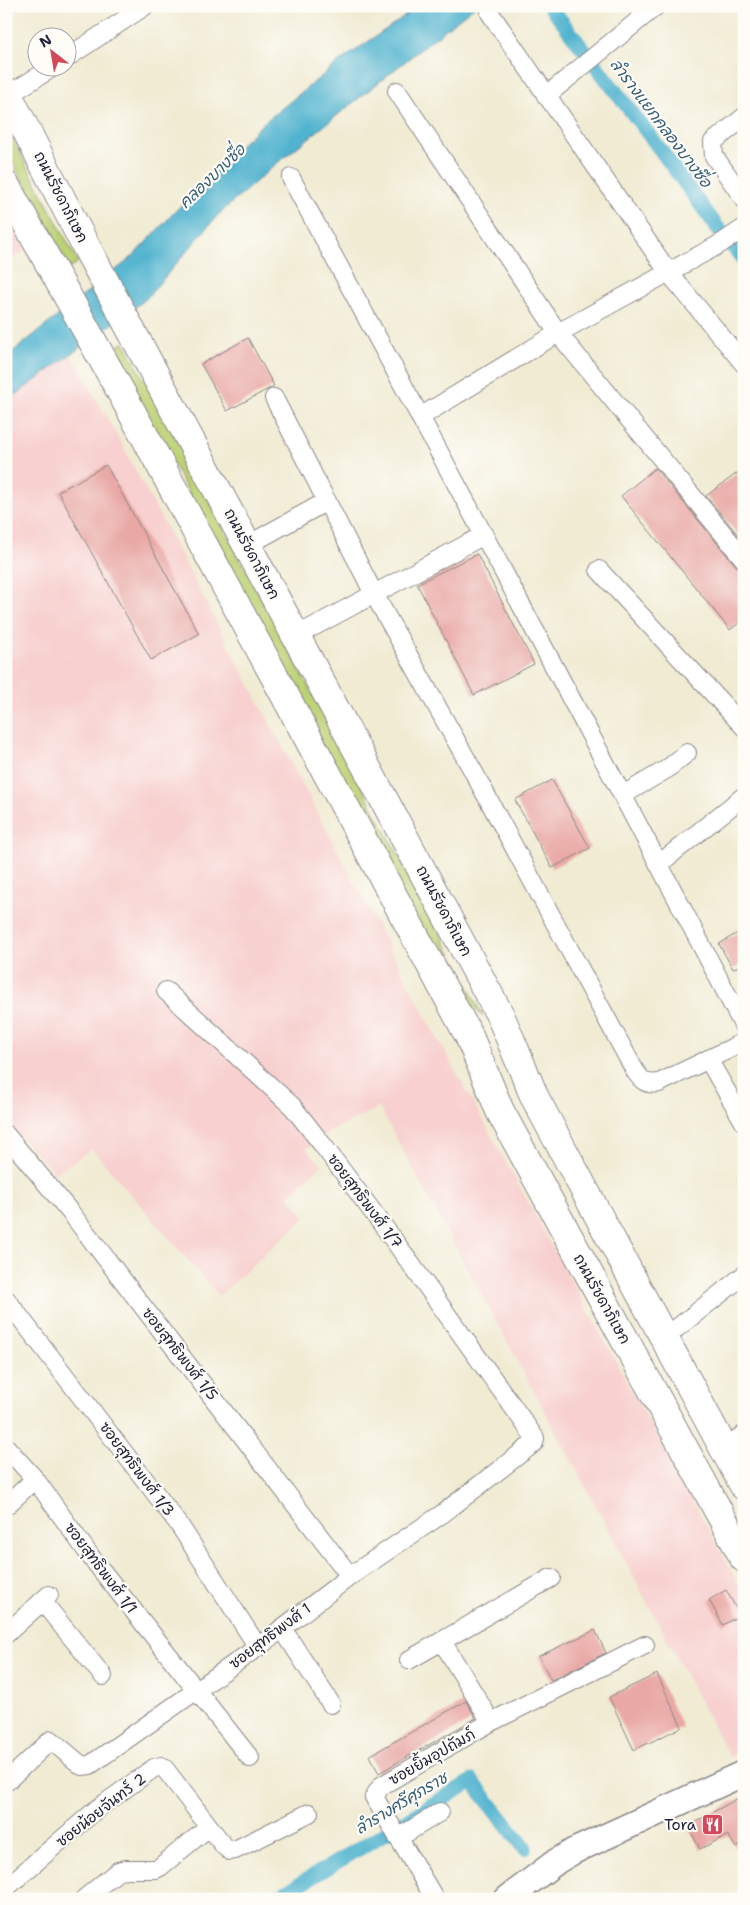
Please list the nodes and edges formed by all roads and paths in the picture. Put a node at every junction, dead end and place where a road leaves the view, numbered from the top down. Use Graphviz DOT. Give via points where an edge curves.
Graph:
graph roads {
  1 [pos="145,6"];
  2 [pos="656,6"];
  3 [pos="490,13"];
  4 [pos="78,51"];
  5 [pos="34,78"];
  6 [pos="397,91"];
  7 [pos="7,93"];
  8 [pos="546,96"];
  9 [pos="744,118"];
  10 [pos="291,178"];
  11 [pos="6,186"];
  12 [pos="744,200"];
  13 [pos="732,236"];
  14 [pos="669,273"];
  15 [pos="558,333"];
  16 [pos="744,364"];
  17 [pos="274,398"];
  18 [pos="420,417"];
  19 [pos="327,501"];
  20 [pos="484,535"];
  21 [pos="248,545"];
  22 [pos="744,559"];
  23 [pos="599,570"];
  24 [pos="374,594"];
  25 [pos="296,636"];
  26 [pos="744,727"];
  27 [pos="686,753"];
  28 [pos="623,795"];
  29 [pos="744,796"];
  30 [pos="660,864"];
  31 [pos="166,991"];
  32 [pos="501,1017"];
  33 [pos="744,1027"];
  34 [pos="470,1036"];
  35 [pos="744,1042"];
  36 [pos="708,1059"];
  37 [pos="744,1122"];
  38 [pos="6,1135"];
  39 [pos="744,1276"];
  40 [pos="6,1299"];
  41 [pos="677,1328"];
  42 [pos="535,1438"];
  43 [pos="742,1441"];
  44 [pos="6,1446"];
  45 [pos="35,1479"];
  46 [pos="744,1486"];
  47 [pos="6,1506"];
  48 [pos="744,1519"];
  49 [pos="744,1558"];
  50 [pos="350,1576"];
  51 [pos="551,1578"];
  52 [pos="282,1628"];
  53 [pos="6,1634"];
  54 [pos="442,1641"];
  55 [pos="645,1645"];
  56 [pos="258,1647"];
  57 [pos="409,1660"];
  58 [pos="103,1676"];
  59 [pos="196,1690"];
  60 [pos="331,1704"];
  61 [pos="492,1722"];
  62 [pos="250,1758"];
  63 [pos="744,1773"];
  64 [pos="6,1782"];
  65 [pos="440,1812"];
  66 [pos="309,1813"];
  67 [pos="209,1827"];
  68 [pos="397,1836"];
  69 [pos="6,1888"];
  70 [pos="84,1899"];
  71 [pos="435,1899"];
  72 [pos="507,1899"];
  1 -- 4 [label="street"];
  2 -- 8 [label="street"];
  3 -- 8 [label="street"];
  5 -- 7 [label="street"];
  6 -- 15 [label="street"];
  7 -- 21 [label="main road, ถนนรัชดาภิเษก"];
  8 -- 14 [label="street"];
  9 -- 12 [label="street" via="713,142 714,156"];
  10 -- 18 [label="street"];
  11 -- 34 [label="main road, ถนนรัชดาภิเษก"];
  13 -- 14 [label="street"];
  14 -- 15 [label="street"];
  14 -- 16 [label="street"];
  15 -- 18 [label="street"];
  15 -- 22 [label="street"];
  17 -- 19 [label="street"];
  18 -- 20 [label="street"];
  19 -- 21 [label="street"];
  19 -- 24 [label="street"];
  20 -- 24 [label="street"];
  20 -- 28 [label="street"];
  21 -- 25 [label="main road, ถนนรัชดาภิเษก"];
  23 -- 26 [label="street"];
  24 -- 25 [label="street"];
  24 -- 36 [label="street" via="635,1071 642,1080 650,1084 659,1083"];
  25 -- 32 [label="main road, ถนนรัชดาภิเษก"];
  27 -- 28 [label="street" via="667,769"];
  28 -- 30 [label="street"];
  29 -- 30 [label="street"];
  30 -- 33 [label="street"];
  31 -- 42 [label="street, ซอยสุทธิพงศ์ 1/7" via="292,1106 393,1239"];
  32 -- 41 [label="main road, ถนนรัชดาภิเษก" via="554,1095"];
  32 -- 46 [label="main road, ถนนรัชดาภิเษก" via="535,1098"];
  34 -- 48 [label="main road, ถนนรัชดาภิเษก" via="522,1105"];
  34 -- 49 [label="main road, ถนนรัชดาภิเษก" via="500,1111"];
  35 -- 36 [label="street"];
  36 -- 37 [label="street"];
  38 -- 50 [label="street, ซอยสุทธิพงศ์ 1/5" via="71,1213"];
  39 -- 41 [label="street"];
  40 -- 56 [label="street, ซอยสุทธิพงศ์ 1/3" via="178,1523"];
  41 -- 43 [label="main road, ถนนรัชดาภิเษก"];
  42 -- 50 [label="street, ซอยสุทธิพงศ์ 1" via="534,1443 442,1514"];
  44 -- 45 [label="street, ซอยสุทธิพงศ์ 1/1"];
  45 -- 47 [label="street"];
  45 -- 59 [label="street, ซอยสุทธิพงศ์ 1/1" via="91,1558"];
  50 -- 52 [label="street, ซอยสุทธิพงศ์ 1"];
  51 -- 54 [label="street"];
  52 -- 56 [label="street, ซอยสุทธิพงศ์ 1"];
  52 -- 60 [label="street"];
  53 -- 58 [label="street" via="46,1598"];
  54 -- 57 [label="street"];
  54 -- 61 [label="street, ซอยยิ้มอุปถัมภ์"];
  55 -- 61 [label="street, ซอยยิ้มอุปถัมภ์"];
  56 -- 59 [label="street, ซอยสุทธิพงศ์ 1"];
  59 -- 62 [label="street, ซอยสุทธิพงศ์ 1/1"];
  59 -- 64 [label="street, ซอยสุทธิพงศ์ 1" via="90,1765 82,1766 51,1740"];
  61 -- 68 [label="street, ซอยยิ้มอุปถัมภ์" via="381,1786 374,1797"];
  63 -- 72 [label="main road" via="574,1851"];
  65 -- 68 [label="street"];
  66 -- 67 [label="street, ซอยน้อยจันทร์ 2" via="230,1851"];
  67 -- 69 [label="street, ซอยน้อยจันทร์ 2" via="165,1768 154,1768 97,1809"];
  67 -- 70 [label="street" via="160,1867 118,1871"];
  68 -- 71 [label="street, ซอยยิ้มอุปถัมภ์"];
}
